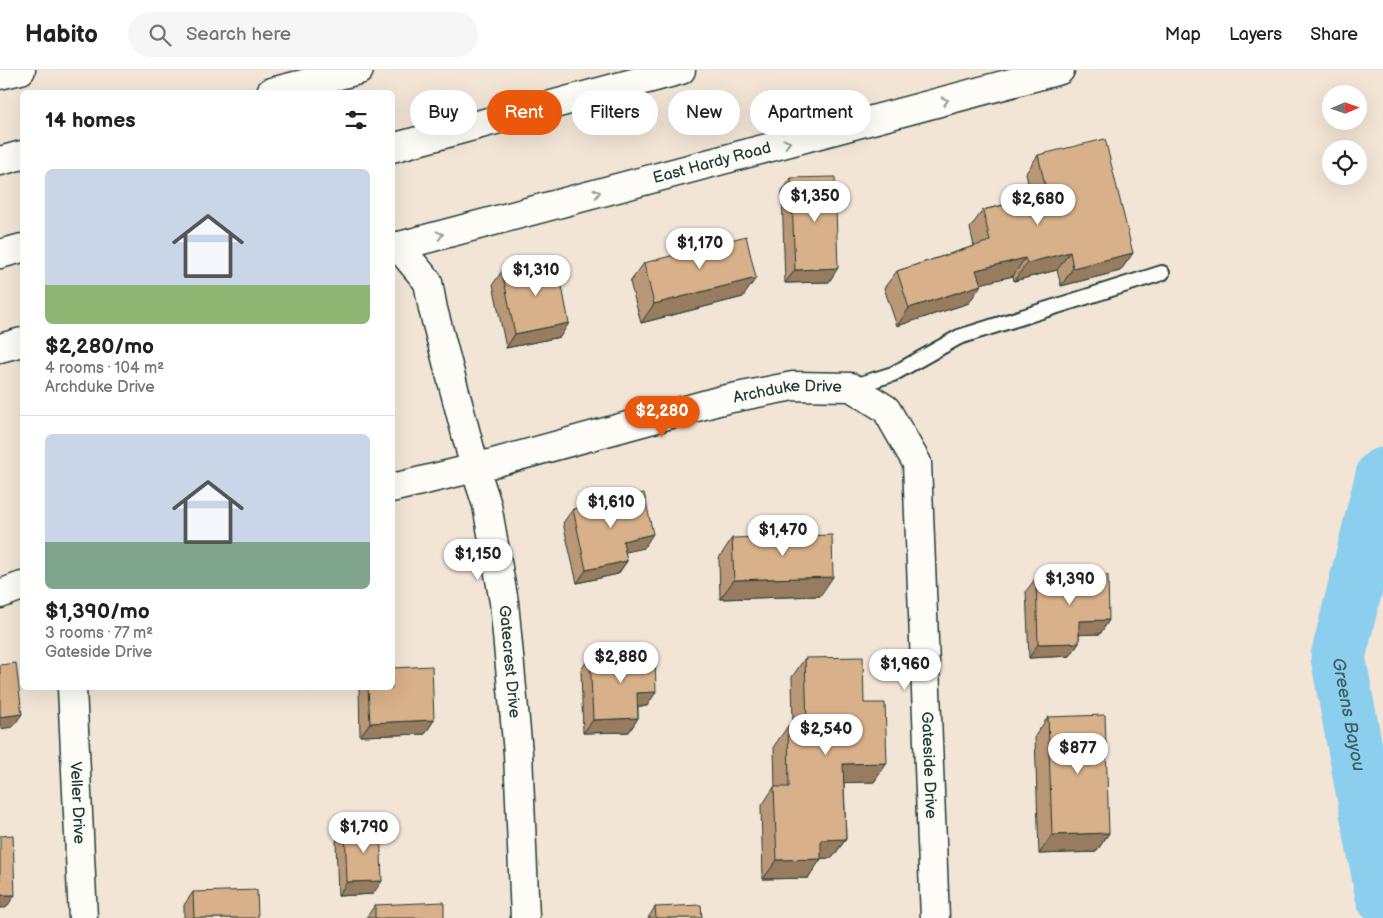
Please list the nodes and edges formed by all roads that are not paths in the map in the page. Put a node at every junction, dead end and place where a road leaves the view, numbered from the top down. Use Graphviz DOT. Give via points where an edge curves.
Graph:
graph roads {
  1 [pos="21,70"];
  2 [pos="359,70"];
  3 [pos="681,70"];
  4 [pos="1060,70"];
  5 [pos="0,75"];
  6 [pos="279,90"];
  7 [pos="395,147"];
  8 [pos="20,156"];
  9 [pos="0,161"];
  10 [pos="395,247"];
  11 [pos="20,249"];
  12 [pos="0,254"];
  13 [pos="1162,273"];
  14 [pos="20,343"];
  15 [pos="0,348"];
  16 [pos="851,387"];
  17 [pos="917,463"];
  18 [pos="474,468"];
  19 [pos="395,487"];
  20 [pos="20,587"];
  21 [pos="0,594"];
  22 [pos="72,690"];
  23 [pos="84,918"];
  24 [pos="524,918"];
  25 [pos="935,918"];
  1 -- 5 [label="main road"];
  2 -- 6 [label="main road"];
  3 -- 7 [label="main road"];
  10 -- 4 [label="main road, East Hardy Road, one-way"];
  8 -- 9 [label="main road"];
  10 -- 18 [label="main road, Gatecrest Drive" via="428,282"];
  11 -- 12 [label="main road"];
  13 -- 16 [label="lane" via="959,337 893,374"];
  14 -- 15 [label="main road"];
  16 -- 17 [label="main road, Archduke Drive" via="886,408"];
  16 -- 18 [label="main road, Archduke Drive" via="793,386 722,400"];
  17 -- 25 [label="main road, Gateside Drive"];
  18 -- 19 [label="main road, Archduke Drive"];
  18 -- 24 [label="main road, Gatecrest Drive" via="486,505 504,602 518,753"];
  20 -- 21 [label="main road"];
  22 -- 23 [label="main road, Veller Drive"];
}
